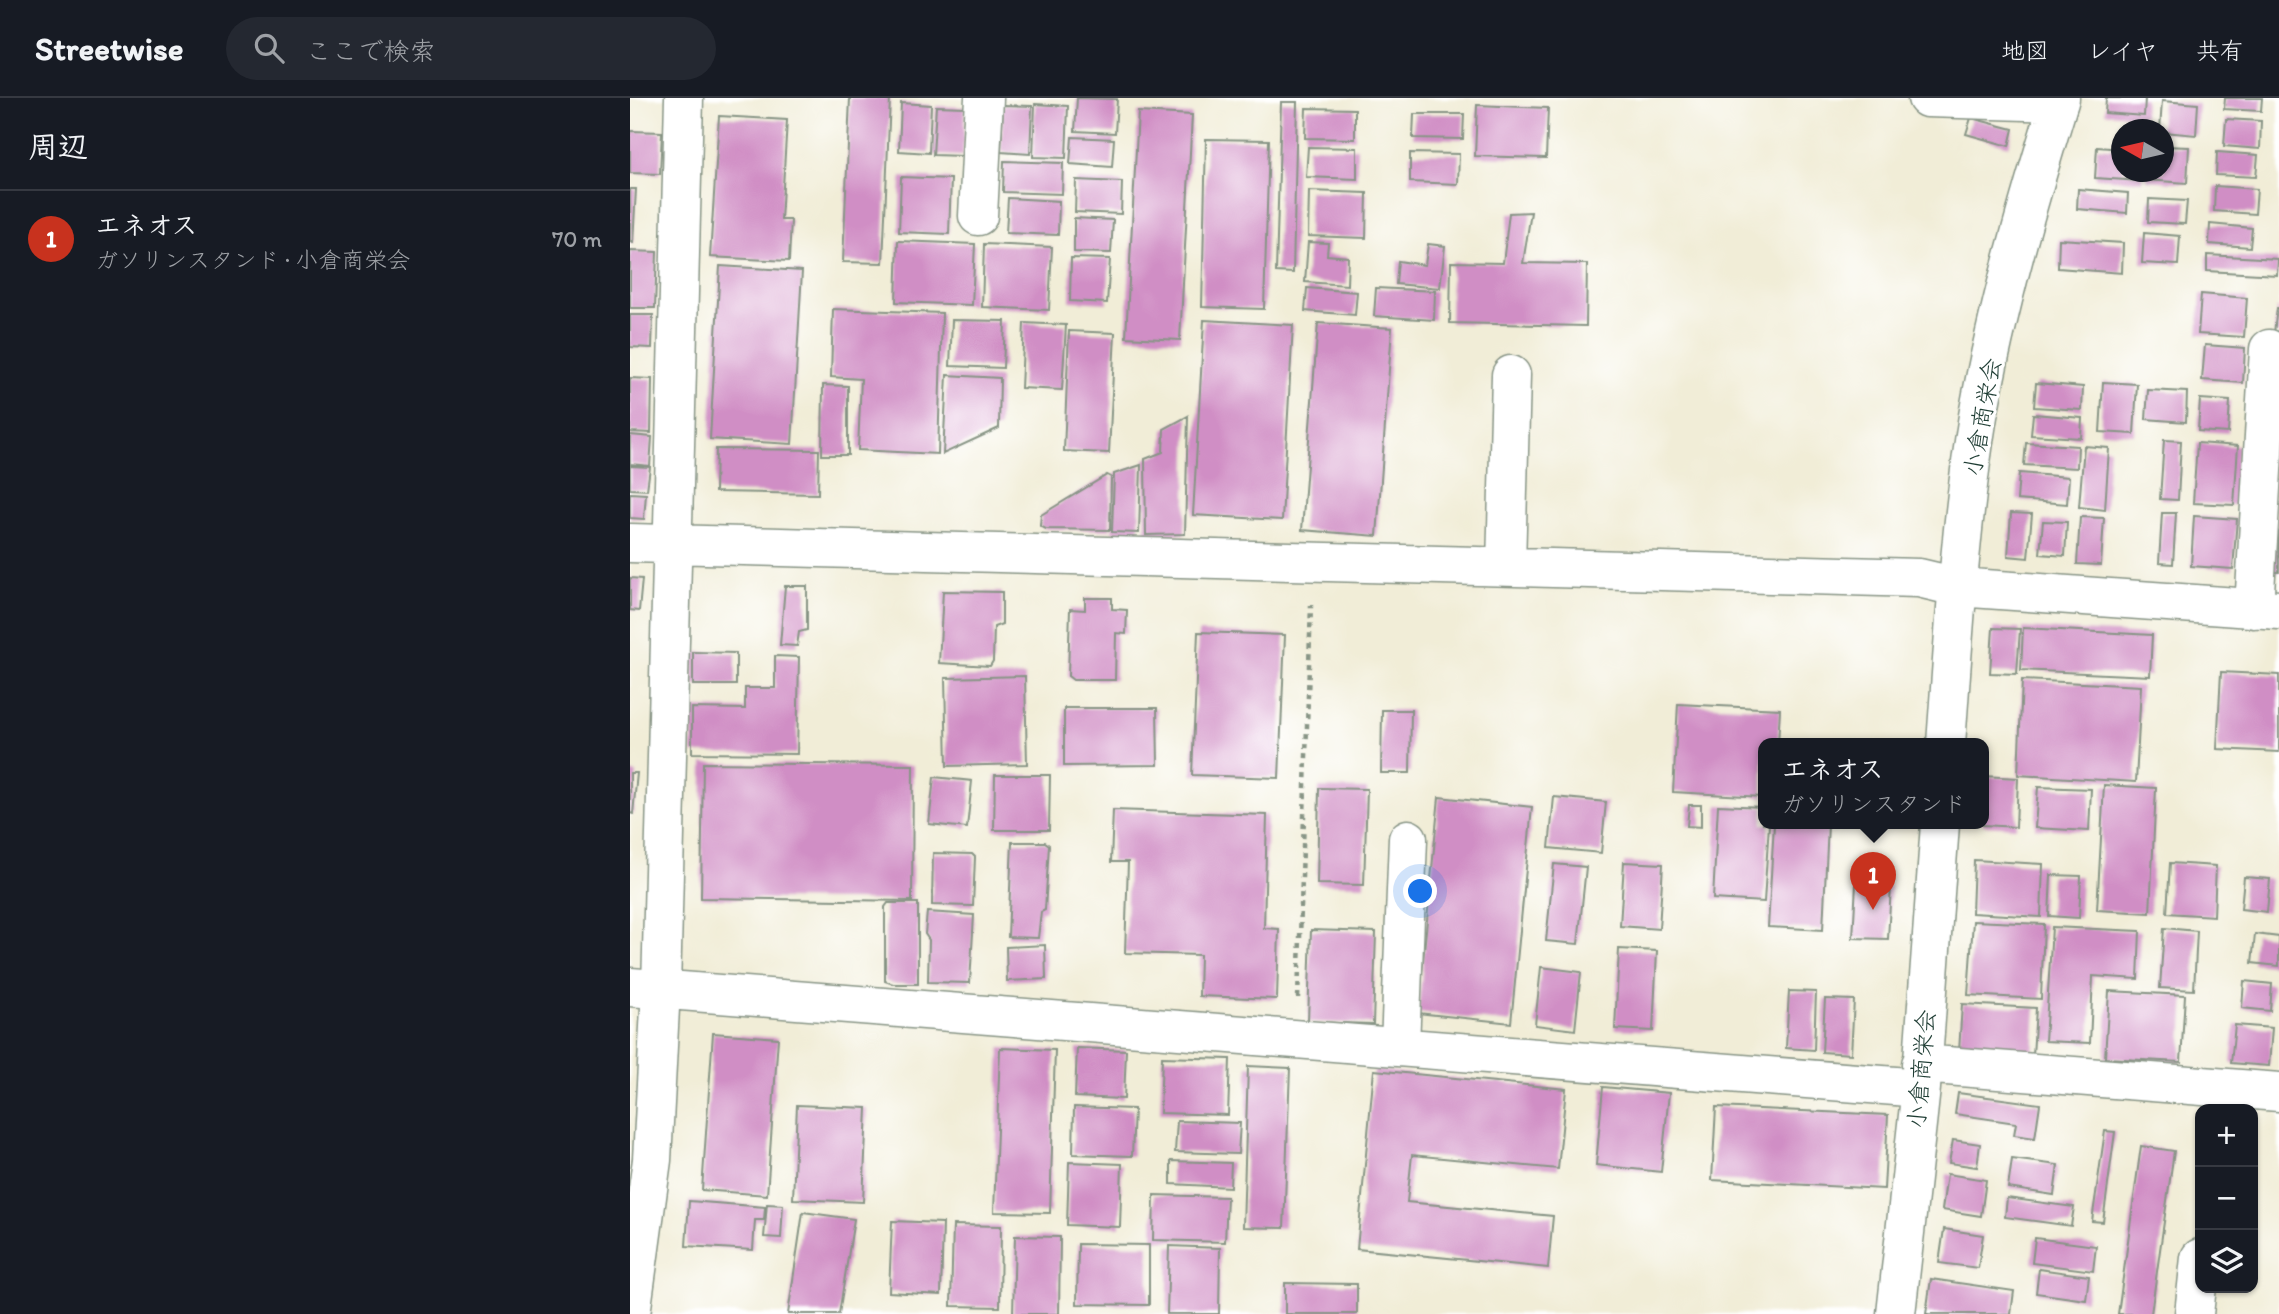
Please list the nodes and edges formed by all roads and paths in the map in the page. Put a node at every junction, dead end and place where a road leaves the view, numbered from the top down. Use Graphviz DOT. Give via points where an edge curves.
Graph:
graph roads {
  1 [pos="684,98"];
  2 [pos="984,98"];
  3 [pos="1927,98"];
  4 [pos="2060,100"];
  5 [pos="978,216"];
  6 [pos="2269,349"];
  7 [pos="1511,375"];
  8 [pos="630,542"];
  9 [pos="671,544"];
  10 [pos="1312,562"];
  11 [pos="1506,566"];
  12 [pos="1957,587"];
  13 [pos="2267,609"];
  14 [pos="1946,738"];
  15 [pos="1940,829"];
  16 [pos="1408,839"];
  17 [pos="646,988"];
  18 [pos="1296,1038"];
  19 [pos="1400,1046"];
  20 [pos="1921,1076"];
  21 [pos="2256,1098"];
  22 [pos="2196,1293"];
  23 [pos="631,1314"];
  24 [pos="1896,1314"];
  25 [pos="2194,1314"];
  1 -- 9 [label="street"];
  2 -- 5 [label="street"];
  3 -- 4 [label="street"];
  4 -- 12 [label="street, 小倉商栄会" via="2015,251 1978,417"];
  6 -- 13 [label="street"];
  7 -- 11 [label="street"];
  8 -- 9 [label="street"];
  9 -- 10 [label="street"];
  9 -- 17 [label="street"];
  10 -- 11 [label="street"];
  10 -- 18 [label="path"];
  11 -- 12 [label="street" via="1919,578"];
  12 -- 13 [label="street"];
  12 -- 14 [label="street, 小倉商栄会"];
  15 -- 20 [label="street, 小倉商栄会"];
  16 -- 19 [label="street"];
  17 -- 18 [label="street"];
  17 -- 23 [label="street" via="652,1160"];
  18 -- 19 [label="street"];
  19 -- 20 [label="street"];
  20 -- 21 [label="street"];
  20 -- 24 [label="street, 小倉商栄会"];
  22 -- 25 [label="street"];
}
